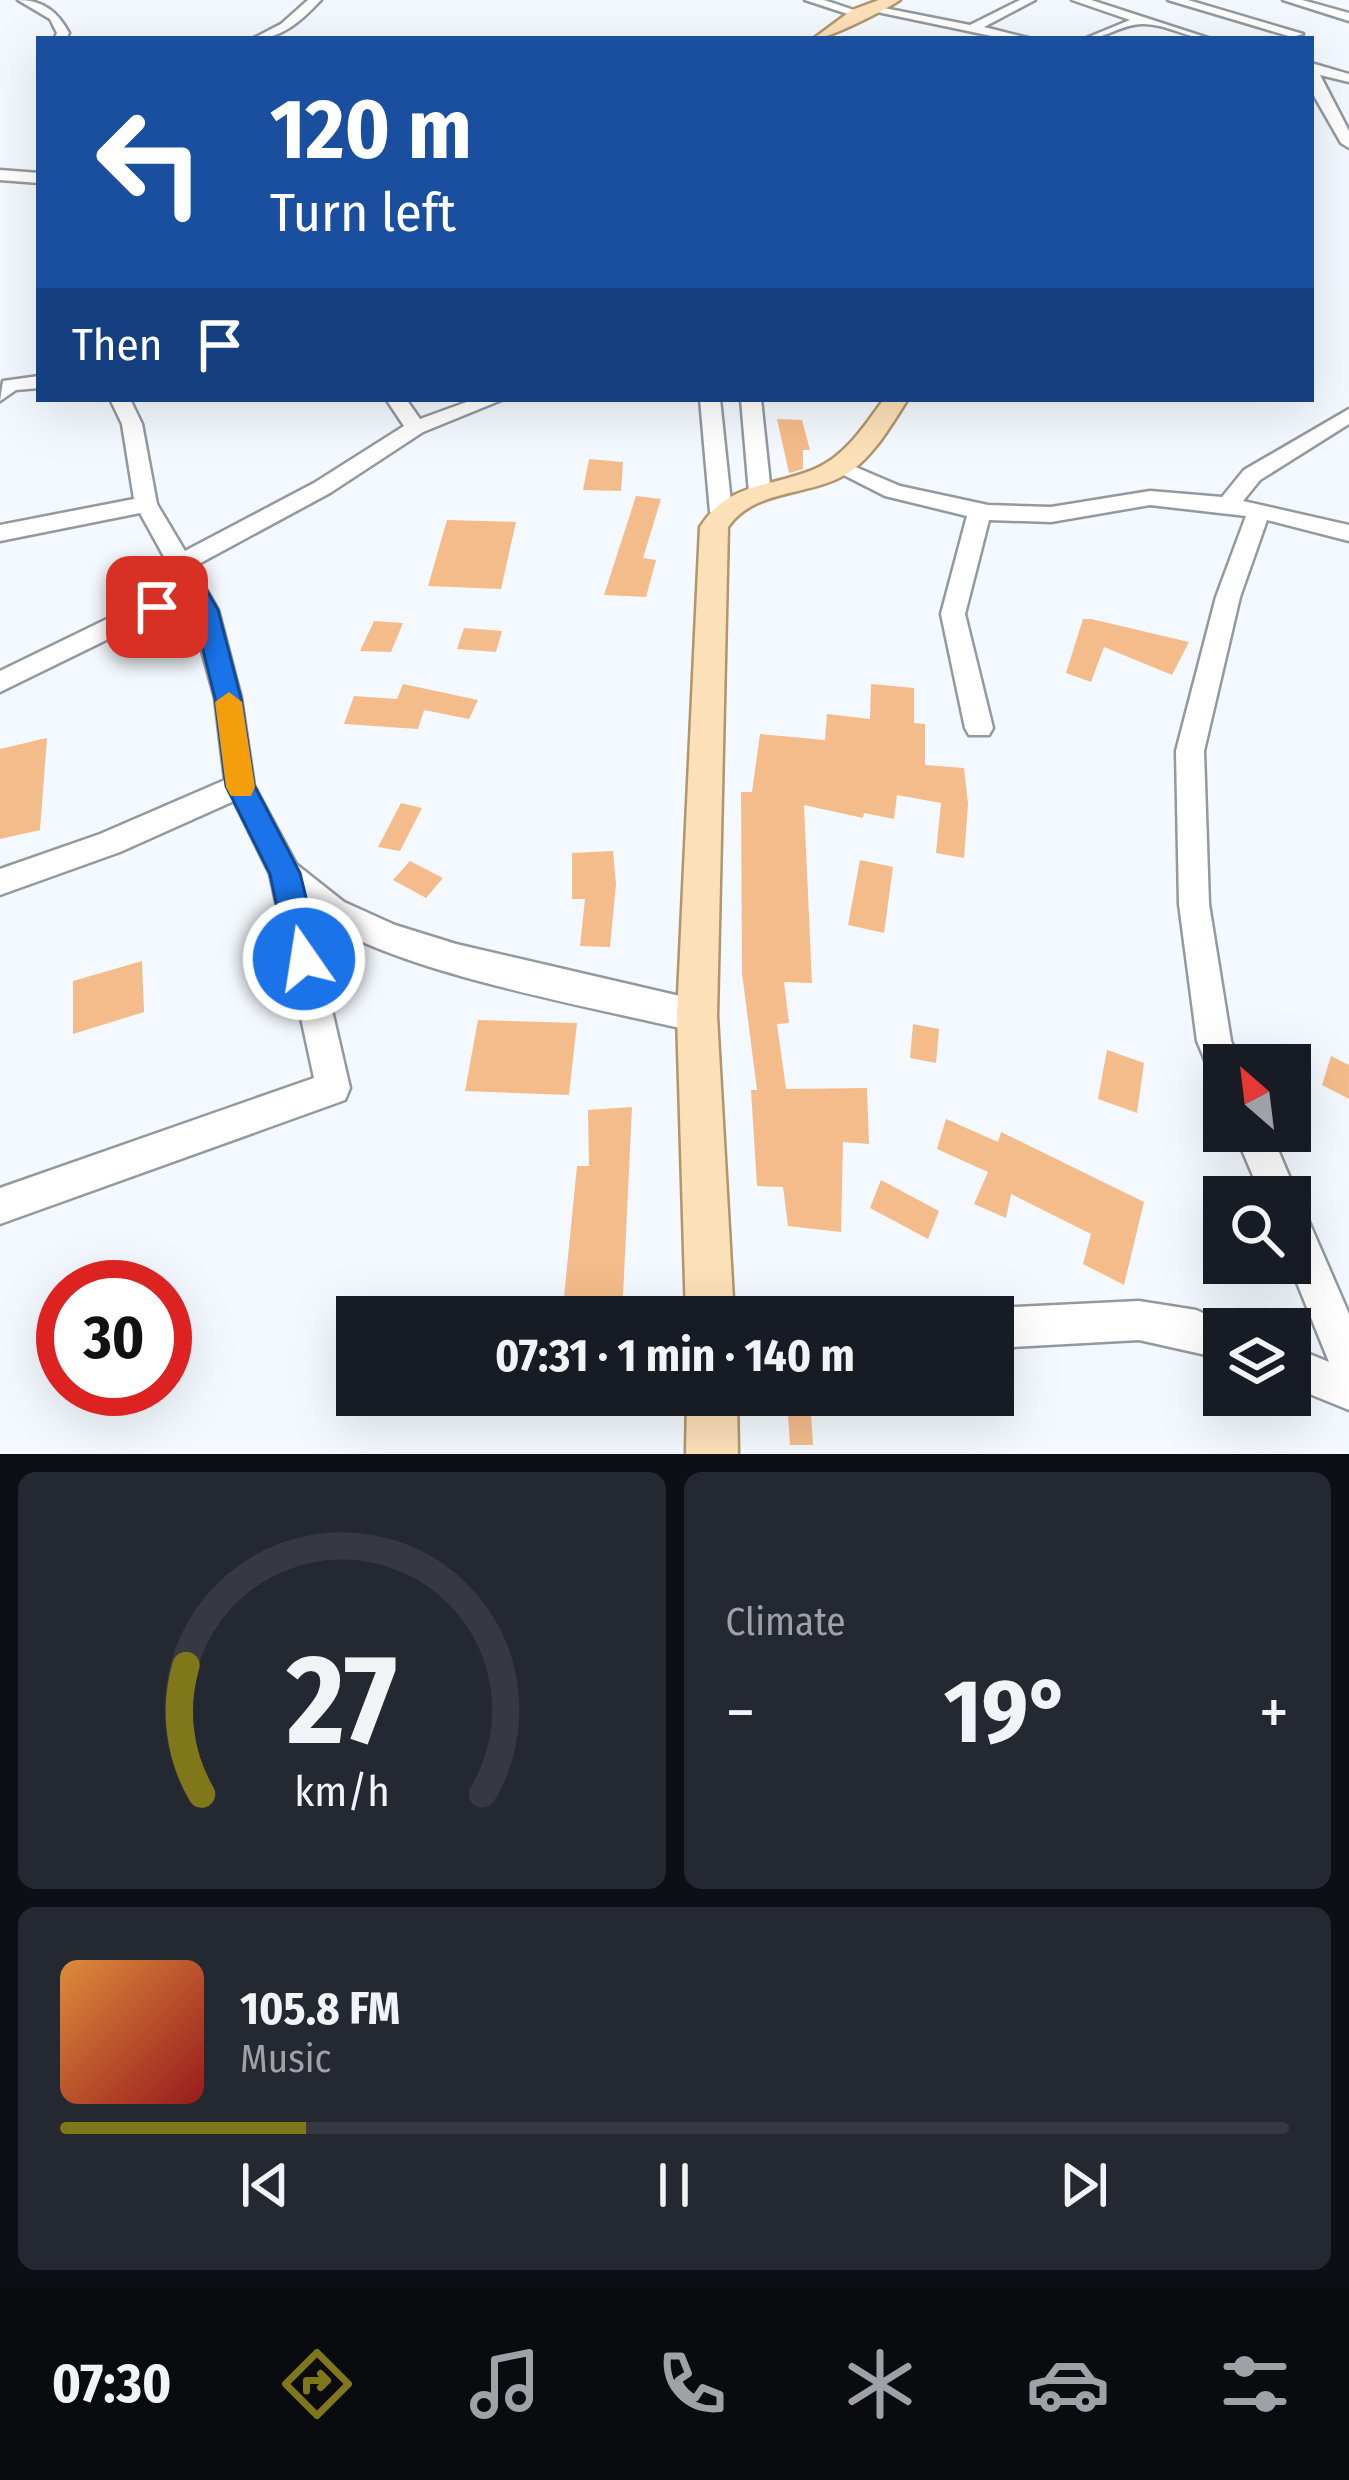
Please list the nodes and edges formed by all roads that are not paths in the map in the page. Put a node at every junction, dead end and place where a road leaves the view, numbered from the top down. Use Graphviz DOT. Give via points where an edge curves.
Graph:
graph roads {
  1 [pos="24,0"];
  2 [pos="315,0"];
  3 [pos="811,0"];
  4 [pos="893,0"];
  5 [pos="1030,0"];
  6 [pos="1078,0"];
  7 [pos="1174,0"];
  8 [pos="1297,1"];
  9 [pos="863,11"];
  10 [pos="1325,11"];
  11 [pos="1349,17"];
  12 [pos="1138,20"];
  13 [pos="975,27"];
  14 [pos="62,36"];
  15 [pos="265,36"];
  16 [pos="826,36"];
  17 [pos="1013,36"];
  18 [pos="1098,36"];
  19 [pos="1194,36"];
  20 [pos="1295,36"];
  21 [pos="1298,36"];
  22 [pos="1314,68"];
  23 [pos="1349,78"];
  24 [pos="1315,96"];
  25 [pos="1349,143"];
  26 [pos="0,175"];
  27 [pos="36,178"];
  28 [pos="36,382"];
  29 [pos="0,395"];
  30 [pos="121,402"];
  31 [pos="398,402"];
  32 [pos="486,402"];
  33 [pos="711,402"];
  34 [pos="750,402"];
  35 [pos="893,402"];
  36 [pos="1349,415"];
  37 [pos="416,428"];
  38 [pos="838,467"];
  39 [pos="760,493"];
  40 [pos="146,504"];
  41 [pos="1228,505"];
  42 [pos="721,512"];
  43 [pos="1259,512"];
  44 [pos="979,513"];
  45 [pos="0,532"];
  46 [pos="1349,533"];
  47 [pos="186,576"];
  48 [pos="0,682"];
  49 [pos="979,728"];
  50 [pos="240,786"];
  51 [pos="285,873"];
  52 [pos="0,882"];
  53 [pos="697,1016"];
  54 [pos="1215,1044"];
  55 [pos="0,1206"];
  56 [pos="1311,1271"];
  57 [pos="709,1296"];
  58 [pos="1014,1326"];
  59 [pos="1203,1330"];
  60 [pos="1349,1361"];
  61 [pos="1311,1375"];
  62 [pos="1349,1390"];
  63 [pos="712,1416"];
  64 [pos="712,1454"];
  1 -- 14 [label="street" via="55,17"];
  2 -- 15 [label="street"];
  3 -- 9 [label="street"];
  4 -- 9 [label="main road"];
  5 -- 13 [label="street"];
  6 -- 12 [label="street"];
  7 -- 20 [label="street"];
  8 -- 10 [label="street"];
  9 -- 13 [label="street"];
  9 -- 16 [label="main road"];
  10 -- 11 [label="street"];
  10 -- 21 [label="street" via="1306,20"];
  12 -- 18 [label="street"];
  12 -- 19 [label="street"];
  13 -- 17 [label="street"];
  22 -- 23 [label="street"];
  24 -- 25 [label="street"];
  26 -- 27 [label="street"];
  28 -- 29 [label="street" via="10,385"];
  30 -- 40 [label="street"];
  31 -- 37 [label="street"];
  32 -- 37 [label="street"];
  33 -- 42 [label="street"];
  34 -- 39 [label="street"];
  35 -- 38 [label="main road"];
  36 -- 41 [label="street" via="1252,475"];
  37 -- 47 [label="street"];
  38 -- 39 [label="main road"];
  38 -- 44 [label="street"];
  39 -- 42 [label="main road"];
  40 -- 45 [label="street"];
  40 -- 47 [label="street"];
  41 -- 43 [label="street"];
  41 -- 44 [label="street" via="1161,497 1075,512"];
  42 -- 53 [label="main road" via="714,527"];
  43 -- 46 [label="street"];
  43 -- 54 [label="street" via="1228,597 1190,751 1194,904"];
  44 -- 49 [label="street" via="953,614"];
  47 -- 48 [label="street"];
  47 -- 50 [label="street" via="219,652"];
  50 -- 51 [label="street"];
  50 -- 52 [label="street"];
  51 -- 53 [label="street" via="333,912 391,937"];
  51 -- 55 [label="street" via="333,1088"];
  53 -- 57 [label="main road"];
  56 -- 60 [label="street"];
  58 -- 59 [label="street" via="1103,1318"];
  61 -- 62 [label="street"];
  63 -- 64 [label="main road"];
}
